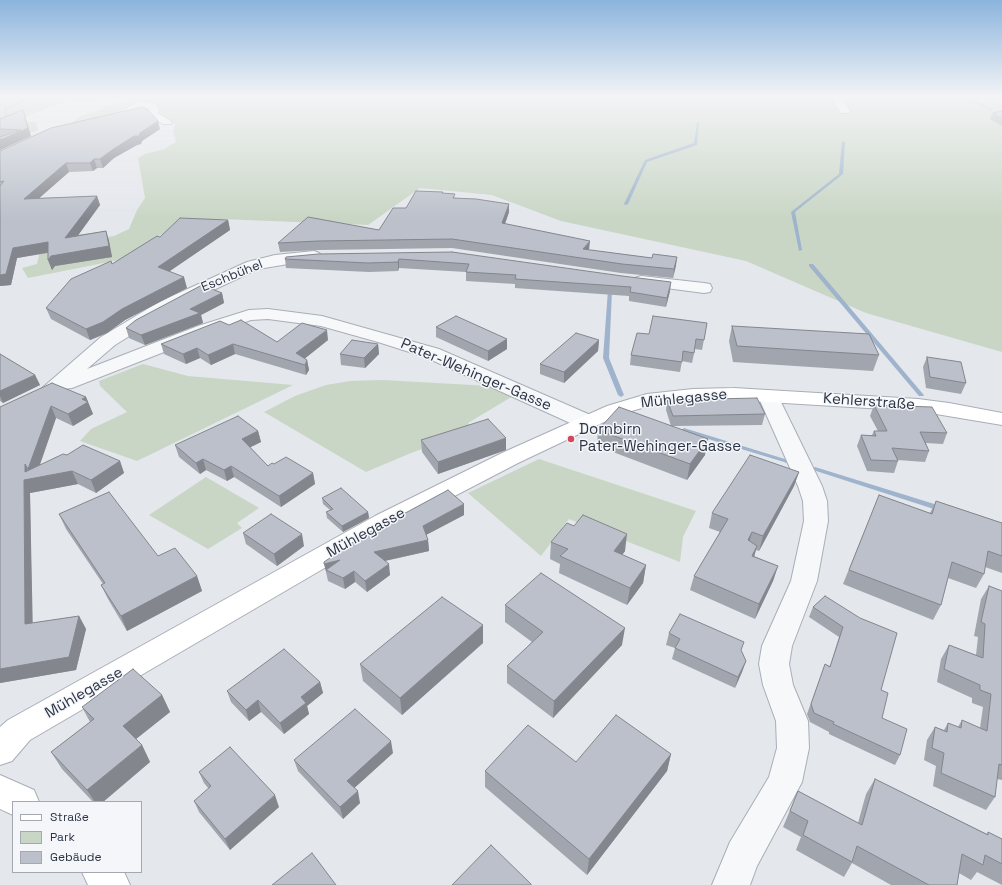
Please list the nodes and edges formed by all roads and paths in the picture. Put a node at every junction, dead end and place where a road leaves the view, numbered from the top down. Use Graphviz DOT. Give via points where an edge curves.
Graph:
graph roads {
  1 [pos="330,255"];
  2 [pos="629,280"];
  3 [pos="704,288"];
  4 [pos="51,389"];
  5 [pos="734,394"];
  6 [pos="768,396"];
  7 [pos="34,398"];
  8 [pos="1002,419"];
  9 [pos="587,422"];
  10 [pos="6,736"];
  11 [pos="0,792"];
  12 [pos="20,801"];
  13 [pos="101,873"];
  14 [pos="111,885"];
  15 [pos="731,885"];
  1 -- 4 [label="street, Eschbühel" via="275,260 253,265 212,283 127,328"];
  2 -- 3 [label="street"];
  4 -- 7 [label="street, Pater-Wehinger-Gasse"];
  4 -- 9 [label="street, Pater-Wehinger-Gasse" via="204,330 249,315 268,314 322,321 432,353"];
  5 -- 6 [label="street, Kehlerstraße"];
  5 -- 9 [label="street, Mühlegasse" via="647,400"];
  6 -- 8 [label="street, Kehlerstraße" via="918,405"];
  6 -- 15 [label="street" via="810,486 815,501 816,521 804,581 777,646 774,664 778,685 792,721 793,748 785,782 743,854"];
  9 -- 10 [label="street, Mühlegasse" via="384,522"];
  11 -- 12 [label="street"];
  13 -- 14 [label="street"];
}
